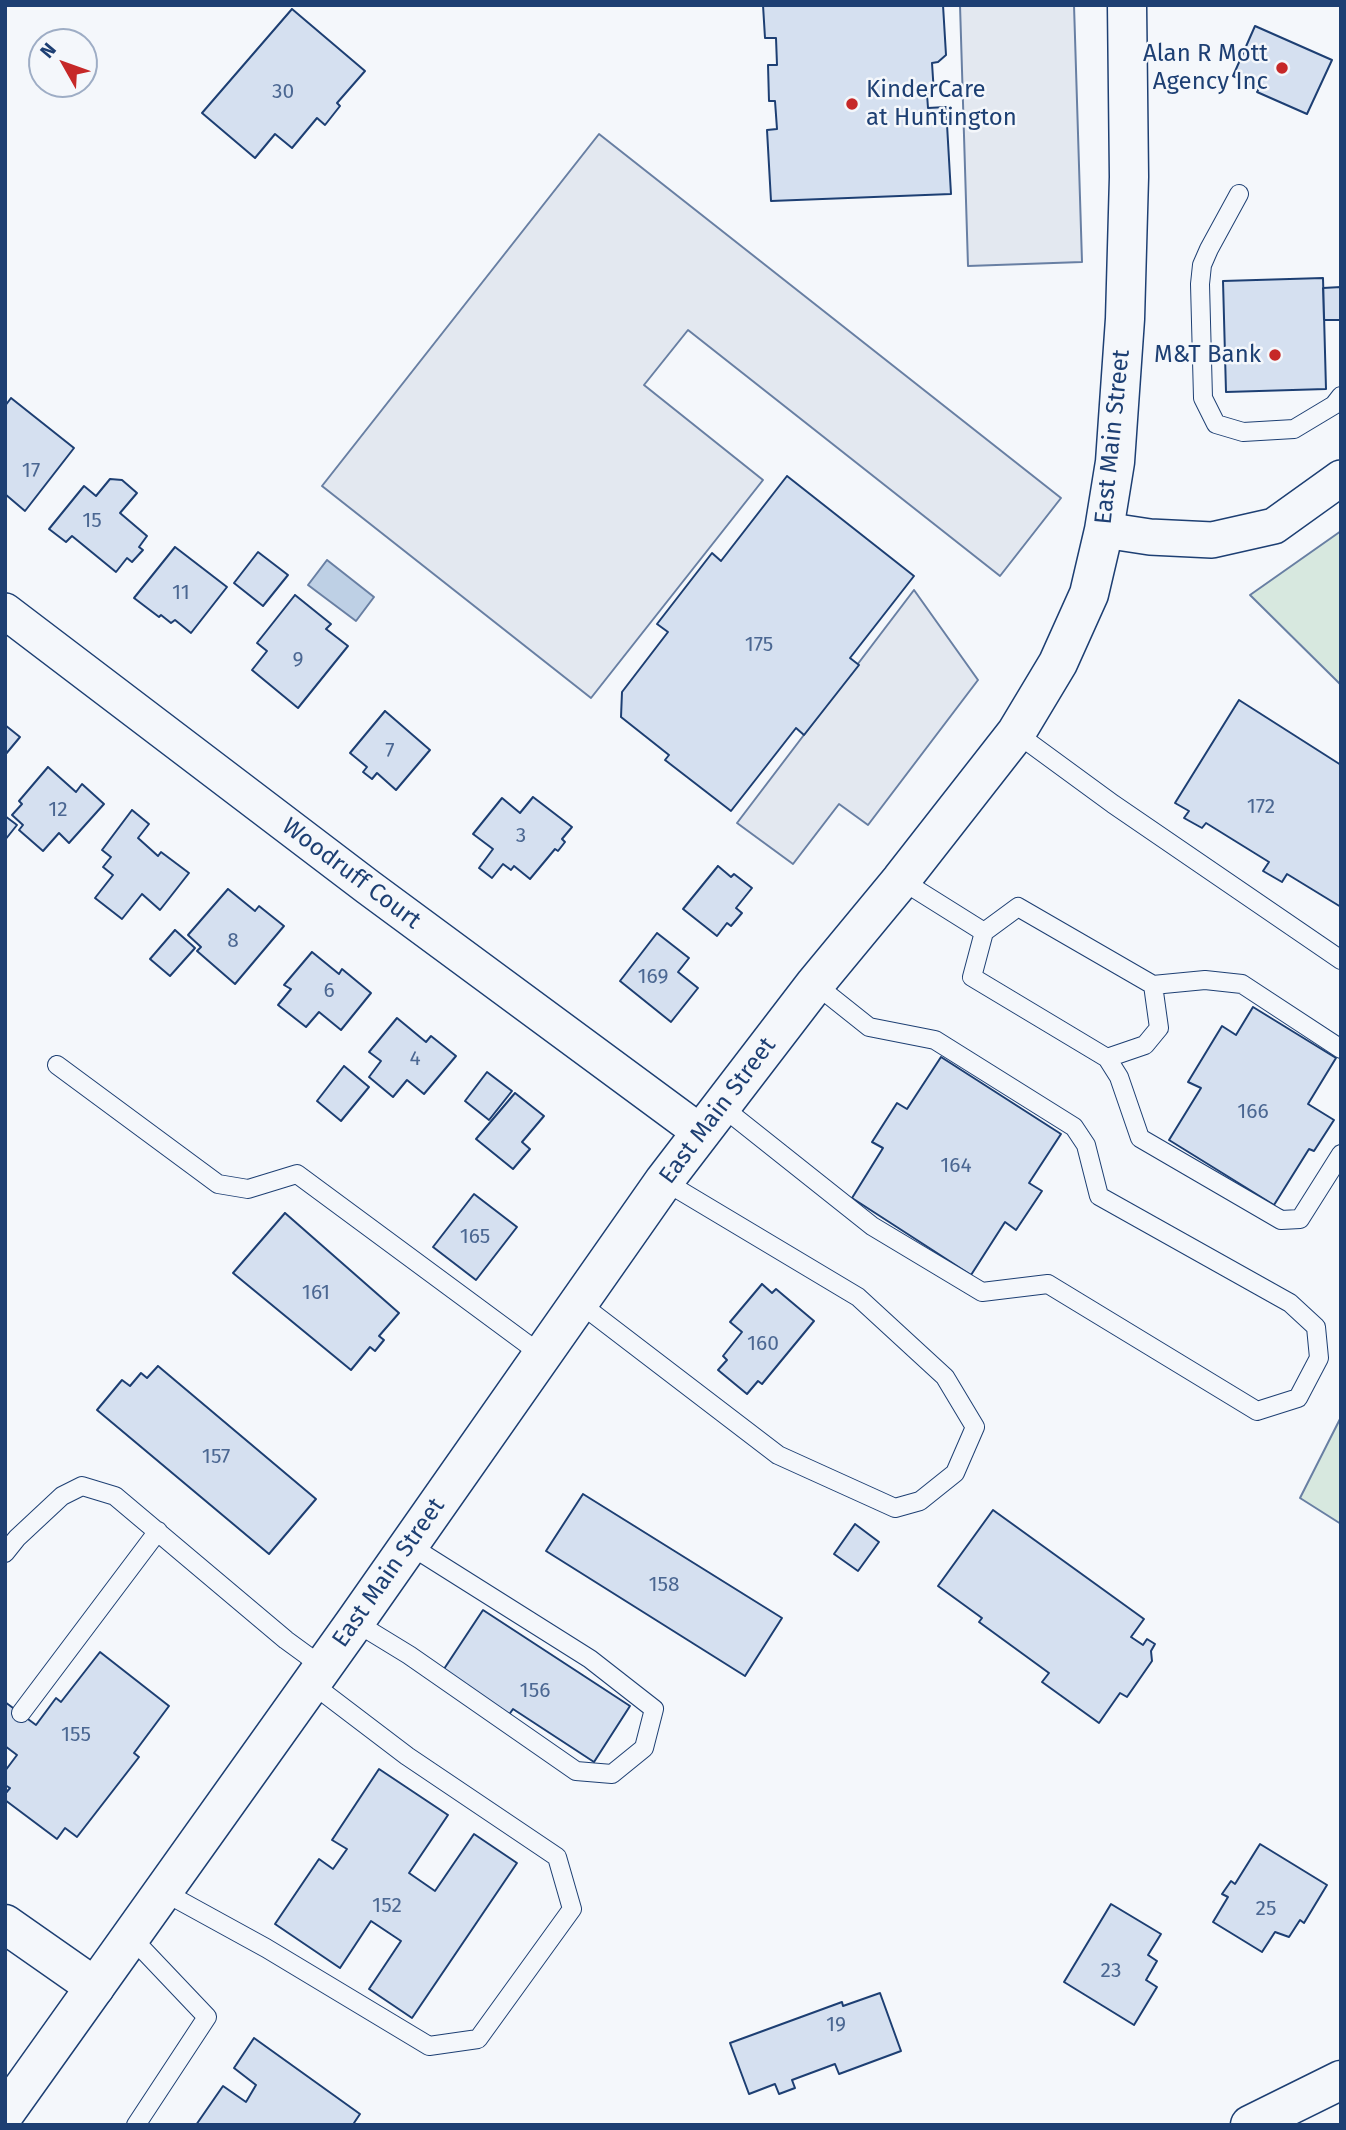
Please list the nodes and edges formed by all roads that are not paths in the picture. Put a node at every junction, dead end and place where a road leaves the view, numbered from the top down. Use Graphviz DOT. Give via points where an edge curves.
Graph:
graph roads {
  1 [pos="1127,5"];
  2 [pos="1239,194"];
  3 [pos="1341,396"];
  4 [pos="1341,478"];
  5 [pos="1104,530"];
  6 [pos="5,611"];
  7 [pos="1016,733"];
  8 [pos="901,880"];
  9 [pos="984,932"];
  10 [pos="1341,960"];
  11 [pos="815,984"];
  12 [pos="1153,985"];
  13 [pos="1341,1049"];
  14 [pos="1107,1058"];
  15 [pos="57,1065"];
  16 [pos="711,1119"];
  17 [pos="1341,1154"];
  18 [pos="664,1181"];
  19 [pos="579,1301"];
  20 [pos="542,1355"];
  21 [pos="158,1531"];
  22 [pos="409,1545"];
  23 [pos="5,1553"];
  24 [pos="355,1622"];
  25 [pos="317,1675"];
  26 [pos="21,1713"];
  27 [pos="164,1892"];
  28 [pos="5,1924"];
  29 [pos="131,1937"];
  30 [pos="95,1987"];
  31 [pos="1341,2080"];
  32 [pos="5,2115"];
  33 [pos="16,2125"];
  34 [pos="136,2125"];
  35 [pos="1250,2125"];
  1 -- 5 [label="main road, East Main Street" via="1125,319 1115,463"];
  2 -- 3 [label="lane" via="1202,265 1200,284 1203,398 1216,424 1243,432 1294,429"];
  4 -- 5 [label="street" via="1274,526 1212,540"];
  5 -- 7 [label="main road, East Main Street" via="1089,594 1058,663"];
  6 -- 16 [label="street, Woodruff Court" via="368,887"];
  7 -- 8 [label="main road, East Main Street"];
  7 -- 10 [label="lane"];
  8 -- 9 [label="lane"];
  8 -- 11 [label="main road, East Main Street"];
  9 -- 12 [label="lane" via="1018,907"];
  9 -- 14 [label="lane" via="972,977"];
  11 -- 16 [label="main road, East Main Street"];
  11 -- 16 [label="lane" via="869,1027 935,1040 1074,1127 1086,1145 1100,1196 1290,1303 1316,1327 1319,1358 1298,1398 1257,1411 1048,1284 982,1292 872,1226"];
  12 -- 13 [label="lane" via="1205,980 1242,984"];
  12 -- 14 [label="lane" via="1159,1028 1145,1045"];
  14 -- 17 [label="lane" via="1119,1077 1140,1138 1281,1220 1300,1219"];
  15 -- 20 [label="lane" via="218,1184 248,1189 297,1174"];
  16 -- 18 [label="main road, East Main Street"];
  18 -- 19 [label="main road, East Main Street"];
  18 -- 19 [label="lane" via="858,1297 945,1377 975,1427 955,1473 920,1500 895,1508 790,1461"];
  19 -- 20 [label="main road, East Main Street"];
  20 -- 22 [label="main road, East Main Street"];
  21 -- 23 [label="lane" via="115,1496 82,1486 61,1496"];
  21 -- 25 [label="lane" via="286,1640"];
  21 -- 26 [label="lane"];
  22 -- 24 [label="main road, East Main Street"];
  22 -- 24 [label="lane" via="590,1659 654,1709 644,1748 612,1774 576,1772"];
  24 -- 25 [label="main road, East Main Street"];
  25 -- 27 [label="main road, East Main Street"];
  25 -- 27 [label="lane" via="407,1756 557,1857 572,1909 478,2039 429,2046"];
  27 -- 29 [label="main road, East Main Street"];
  28 -- 30 [label="main road"];
  29 -- 30 [label="main road, East Main Street"];
  29 -- 34 [label="lane" via="207,2017"];
  30 -- 32 [label="main road, East Main Street"];
  31 -- 35 [label="main road"];
  32 -- 33 [label="lane"];
}
